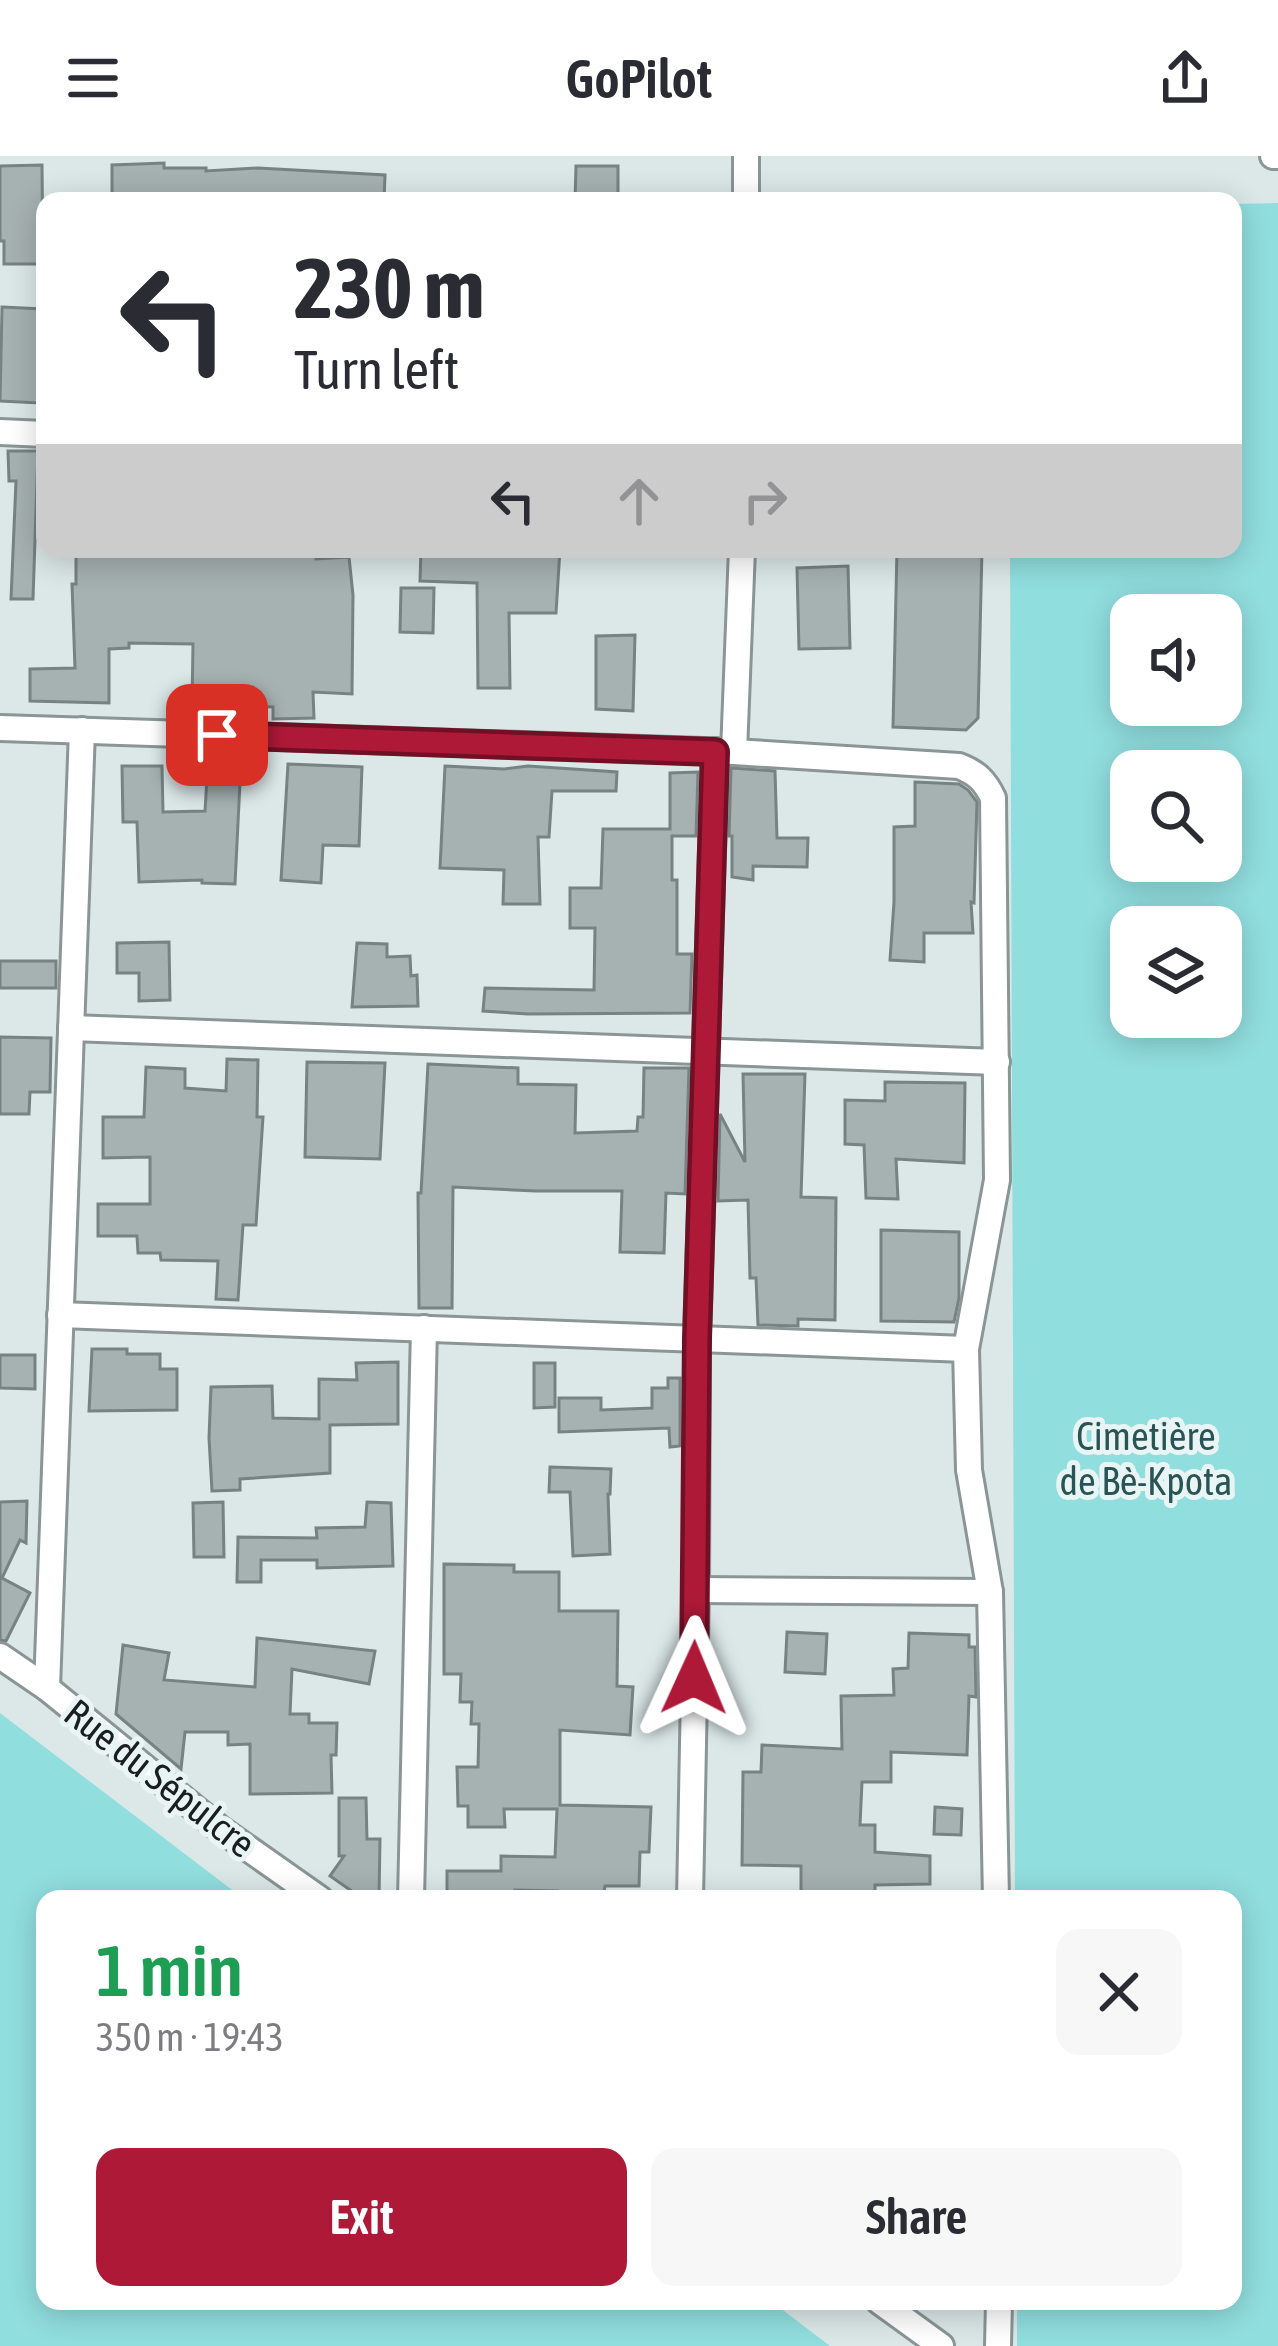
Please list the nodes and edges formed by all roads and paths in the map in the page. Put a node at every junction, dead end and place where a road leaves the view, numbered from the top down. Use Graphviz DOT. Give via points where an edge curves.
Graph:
graph roads {
  1 [pos="746,156"];
  2 [pos="746,192"];
  3 [pos="0,432"];
  4 [pos="36,434"];
  5 [pos="741,558"];
  6 [pos="0,728"];
  7 [pos="82,730"];
  8 [pos="724,752"];
  9 [pos="71,1028"];
  10 [pos="707,1051"];
  11 [pos="997,1062"];
  12 [pos="60,1315"];
  13 [pos="424,1328"];
  14 [pos="697,1339"];
  15 [pos="966,1349"];
  16 [pos="696,1590"];
  17 [pos="990,1592"];
  18 [pos="0,1656"];
  19 [pos="47,1688"];
  20 [pos="307,1890"];
  21 [pos="411,1890"];
  22 [pos="690,1890"];
  23 [pos="996,1890"];
  24 [pos="891,2310"];
  25 [pos="999,2310"];
  26 [pos="941,2346"];
  27 [pos="998,2346"];
  1 -- 2 [label="street"];
  3 -- 4 [label="street"];
  5 -- 8 [label="street"];
  6 -- 7 [label="street"];
  7 -- 8 [label="street"];
  7 -- 9 [label="street"];
  8 -- 10 [label="street"];
  8 -- 11 [label="street" via="959,766 986,784 993,798"];
  9 -- 10 [label="street"];
  9 -- 12 [label="street"];
  10 -- 11 [label="street"];
  10 -- 14 [label="street"];
  11 -- 15 [label="street" via="997,1180"];
  12 -- 13 [label="street"];
  12 -- 19 [label="street"];
  13 -- 14 [label="street"];
  13 -- 21 [label="street"];
  14 -- 15 [label="street"];
  14 -- 16 [label="street"];
  15 -- 17 [label="street" via="969,1470"];
  16 -- 17 [label="street"];
  16 -- 22 [label="street"];
  17 -- 23 [label="street"];
  18 -- 19 [label="street, Rue du Sépulcre"];
  19 -- 20 [label="street, Rue du Sépulcre"];
  24 -- 26 [label="street"];
  25 -- 27 [label="street"];
}
